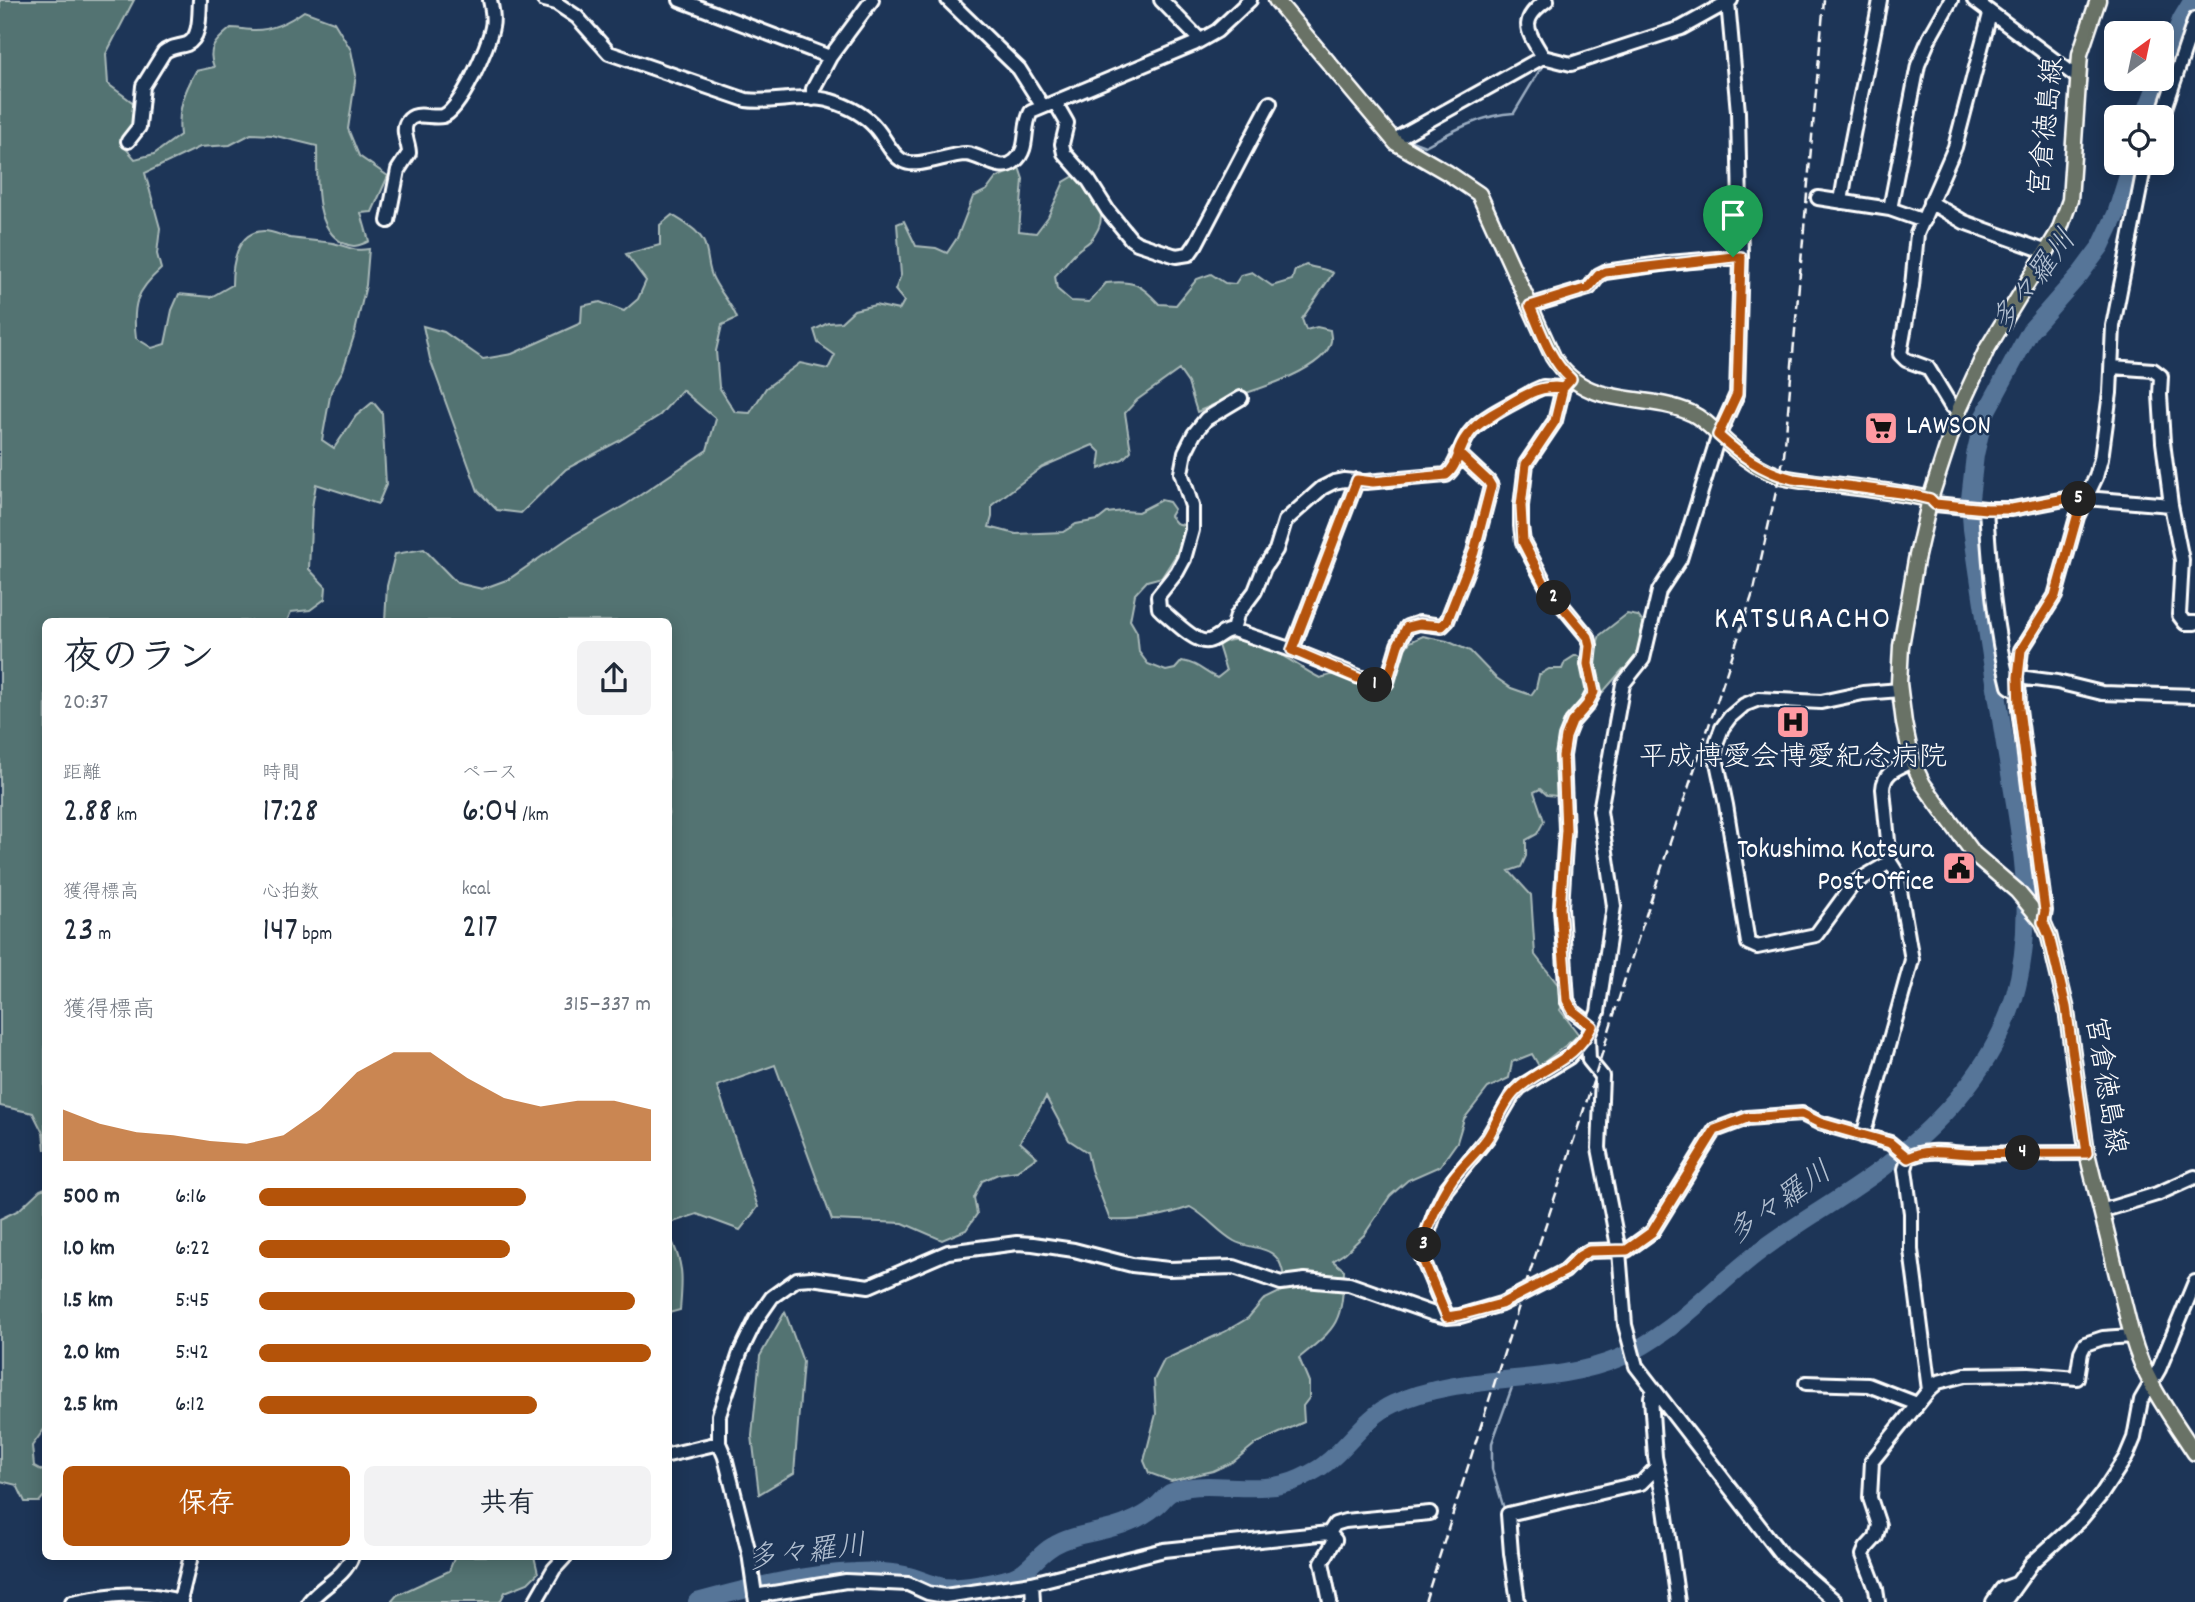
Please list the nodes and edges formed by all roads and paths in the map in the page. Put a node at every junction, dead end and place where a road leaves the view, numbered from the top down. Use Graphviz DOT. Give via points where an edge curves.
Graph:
graph roads {
  1 [pos="200,0"];
  2 [pos="490,0"];
  3 [pos="544,0"];
  4 [pos="680,0"];
  5 [pos="872,0"];
  6 [pos="947,0"];
  7 [pos="1161,0"];
  8 [pos="1250,0"];
  9 [pos="1276,0"];
  10 [pos="1547,0"];
  11 [pos="1880,0"];
  12 [pos="1951,0"];
  13 [pos="1974,0"];
  14 [pos="2098,0"];
  15 [pos="1729,1"];
  16 [pos="1990,14"];
  17 [pos="2195,19"];
  18 [pos="1200,40"];
  19 [pos="831,57"];
  20 [pos="1543,57"];
  21 [pos="2077,77"];
  22 [pos="813,99"];
  23 [pos="1270,103"];
  24 [pos="1049,105"];
  25 [pos="2166,105"];
  26 [pos="128,141"];
  27 [pos="1396,144"];
  28 [pos="2143,175"];
  29 [pos="1818,198"];
  30 [pos="1841,202"];
  31 [pos="1930,202"];
  32 [pos="1890,209"];
  33 [pos="388,221"];
  34 [pos="1924,221"];
  35 [pos="2047,252"];
  36 [pos="1741,257"];
  37 [pos="1530,306"];
  38 [pos="2112,366"];
  39 [pos="1567,384"];
  40 [pos="1241,398"];
  41 [pos="1959,410"];
  42 [pos="1718,435"];
  43 [pos="1458,453"];
  44 [pos="1357,480"];
  45 [pos="2086,498"];
  46 [pos="1930,499"];
  47 [pos="2171,505"];
  48 [pos="1983,509"];
  49 [pos="2195,623"];
  50 [pos="1233,630"];
  51 [pos="1292,650"];
  52 [pos="2018,677"];
  53 [pos="1900,690"];
  54 [pos="2019,693"];
  55 [pos="2195,696"];
  56 [pos="1912,761"];
  57 [pos="1890,862"];
  58 [pos="2040,918"];
  59 [pos="1590,1031"];
  60 [pos="1569,1057"];
  61 [pos="1589,1060"];
  62 [pos="1863,1136"];
  63 [pos="2087,1153"];
  64 [pos="1904,1154"];
  65 [pos="2195,1177"];
  66 [pos="2101,1211"];
  67 [pos="1619,1251"];
  68 [pos="2195,1282"];
  69 [pos="1447,1317"];
  70 [pos="2132,1336"];
  71 [pos="1806,1383"];
  72 [pos="2150,1383"];
  73 [pos="1929,1390"];
  74 [pos="1653,1391"];
  75 [pos="1917,1404"];
  76 [pos="719,1443"];
  77 [pos="2195,1453"];
  78 [pos="672,1454"];
  79 [pos="1657,1467"];
  80 [pos="1430,1513"];
  81 [pos="1329,1533"];
  82 [pos="190,1560"];
  83 [pos="350,1560"];
  84 [pos="562,1560"];
  85 [pos="1032,1583"];
  86 [pos="2016,1584"];
  87 [pos="754,1593"];
  88 [pos="1831,1600"];
  89 [pos="72,1602"];
  90 [pos="181,1602"];
  91 [pos="309,1602"];
  92 [pos="535,1602"];
  93 [pos="1033,1602"];
  94 [pos="1330,1602"];
  95 [pos="1518,1602"];
  96 [pos="1678,1602"];
  97 [pos="1878,1602"];
  98 [pos="1993,1602"];
  99 [pos="2004,1602"];
  1 -- 26 [label="street" via="197,35 190,43 164,51 143,86 139,127"];
  2 -- 33 [label="street" via="488,39 453,110 443,116 408,120 409,153 398,170"];
  3 -- 22 [label="street" via="578,17 609,53 746,100"];
  4 -- 19 [label="street"];
  5 -- 19 [label="street"];
  6 -- 24 [label="street" via="1019,69"];
  7 -- 18 [label="street"];
  8 -- 18 [label="street" via="1217,31"];
  9 -- 27 [label="main road"];
  10 -- 20 [label="street" via="1532,11 1528,31"];
  11 -- 30 [label="street"];
  12 -- 32 [label="street" via="1918,65"];
  13 -- 16 [label="street"];
  14 -- 21 [label="main road, 宮倉徳島線" via="2084,37"];
  15 -- 20 [label="street" via="1681,28 1571,64"];
  15 -- 36 [label="street" via="1738,112"];
  16 -- 21 [label="street"];
  16 -- 31 [label="street" via="1955,147"];
  17 -- 25 [label="street"];
  18 -- 24 [label="street"];
  19 -- 22 [label="street" via="813,89"];
  20 -- 27 [label="street" via="1401,136"];
  21 -- 35 [label="main road, 宮倉徳島線" via="2070,201"];
  22 -- 24 [label="street" via="830,101 865,117 899,159 909,164 961,154 1007,166 1024,149 1031,112"];
  23 -- 24 [label="street" via="1196,244 1189,254 1176,256 1137,243 1108,211 1064,153 1068,123"];
  27 -- 37 [label="main road" via="1479,194"];
  28 -- 38 [label="street" via="2113,326"];
  29 -- 30 [label="street"];
  30 -- 32 [label="street"];
  31 -- 34 [label="street"];
  31 -- 35 [label="street" via="1964,222"];
  32 -- 34 [label="street"];
  34 -- 41 [label="street" via="1917,234 1900,354 1928,368 1951,406"];
  35 -- 41 [label="main road, 宮倉徳島線" via="1987,349"];
  36 -- 37 [label="street" via="1605,272 1588,288"];
  36 -- 42 [label="street" via="1737,394"];
  37 -- 39 [label="main road"];
  38 -- 45 [label="street" via="2101,459"];
  38 -- 47 [label="street" via="2153,370 2161,376 2160,413"];
  39 -- 42 [label="main road" via="1690,413"];
  39 -- 43 [label="street" via="1543,387 1474,427"];
  39 -- 59 [label="street" via="1555,421 1526,464 1521,526 1523,542 1546,587 1582,628 1590,646 1588,664 1594,692 1572,722 1563,756 1566,830 1560,908 1567,1000"];
  40 -- 50 [label="street" via="1206,419 1185,452 1181,473 1192,506 1192,530 1184,559 1157,602 1201,641"];
  41 -- 46 [label="main road, 宮倉徳島線"];
  42 -- 46 [label="main road" via="1749,461 1780,476"];
  42 -- 59 [label="street" via="1680,559 1659,591 1643,659 1623,684 1600,811 1614,906 1598,1012"];
  43 -- 44 [label="street" via="1446,475"];
  43 -- 51 [label="street" via="1491,486 1474,552 1447,621 1442,626 1407,627 1382,686"];
  44 -- 50 [label="street" via="1327,485 1285,521 1276,550 1237,615"];
  44 -- 51 [label="street"];
  45 -- 47 [label="street"];
  45 -- 48 [label="street"];
  45 -- 52 [label="street" via="2055,596 2021,650"];
  46 -- 48 [label="street" via="1935,504"];
  46 -- 53 [label="main road, 宮倉徳島線" via="1903,633"];
  47 -- 49 [label="street" via="2182,560 2179,615 2185,623"];
  48 -- 54 [label="street" via="2002,657 2009,685"];
  50 -- 51 [label="street"];
  52 -- 54 [label="street"];
  52 -- 55 [label="street" via="2102,692"];
  53 -- 56 [label="main road, 宮倉徳島線"];
  53 -- 57 [label="street" via="1821,702 1759,699 1730,717 1715,753 1752,946 1816,935 1854,883"];
  54 -- 58 [label="street" via="2045,911"];
  56 -- 57 [label="street" via="1892,770 1884,780"];
  56 -- 58 [label="main road, 宮倉徳島線" via="1923,784 1974,854"];
  57 -- 62 [label="street" via="1897,873 1912,960"];
  58 -- 63 [label="main road, 宮倉徳島線" via="2049,936 2066,1007"];
  59 -- 60 [label="street"];
  59 -- 61 [label="street"];
  60 -- 61 [label="street"];
  60 -- 69 [label="street" via="1512,1096 1436,1209 1422,1257"];
  61 -- 67 [label="street" via="1602,1076 1599,1148"];
  62 -- 64 [label="street"];
  62 -- 67 [label="street" via="1802,1114 1747,1118 1715,1130 1652,1232"];
  63 -- 64 [label="street"];
  63 -- 66 [label="main road, 宮倉徳島線"];
  64 -- 73 [label="street"];
  65 -- 66 [label="street"];
  66 -- 70 [label="main road, 宮倉徳島線"];
  67 -- 69 [label="street" via="1589,1251 1565,1271 1501,1304"];
  67 -- 74 [label="street" via="1632,1357"];
  68 -- 72 [label="street"];
  69 -- 76 [label="street" via="1349,1284 1280,1283 1234,1267 1132,1265 1074,1250 1017,1243 948,1252 869,1286 797,1279 772,1297 756,1320 724,1397"];
  70 -- 72 [label="main road, 宮倉徳島線"];
  70 -- 73 [label="street" via="2085,1344 2077,1378 1965,1375 1938,1382"];
  71 -- 75 [label="street" via="1868,1385"];
  72 -- 77 [label="main road, 宮倉徳島線"];
  72 -- 86 [label="street" via="2126,1457 2101,1495"];
  73 -- 75 [label="street"];
  74 -- 79 [label="street"];
  74 -- 88 [label="street" via="1781,1554"];
  75 -- 97 [label="street" via="1872,1461 1870,1498 1879,1525 1863,1555"];
  76 -- 78 [label="street"];
  76 -- 87 [label="street" via="749,1553"];
  79 -- 95 [label="street" via="1641,1483 1508,1514"];
  79 -- 96 [label="street"];
  80 -- 81 [label="street" via="1345,1521 1335,1524"];
  81 -- 85 [label="street" via="1164,1550"];
  81 -- 94 [label="street" via="1335,1540 1322,1562"];
  82 -- 90 [label="street"];
  83 -- 91 [label="street" via="344,1572"];
  84 -- 92 [label="street"];
  85 -- 87 [label="street" via="945,1596 908,1584 846,1581"];
  85 -- 93 [label="street"];
  86 -- 98 [label="street" via="2002,1589"];
  86 -- 99 [label="street"];
  89 -- 90 [label="street" via="134,1593"];
}
